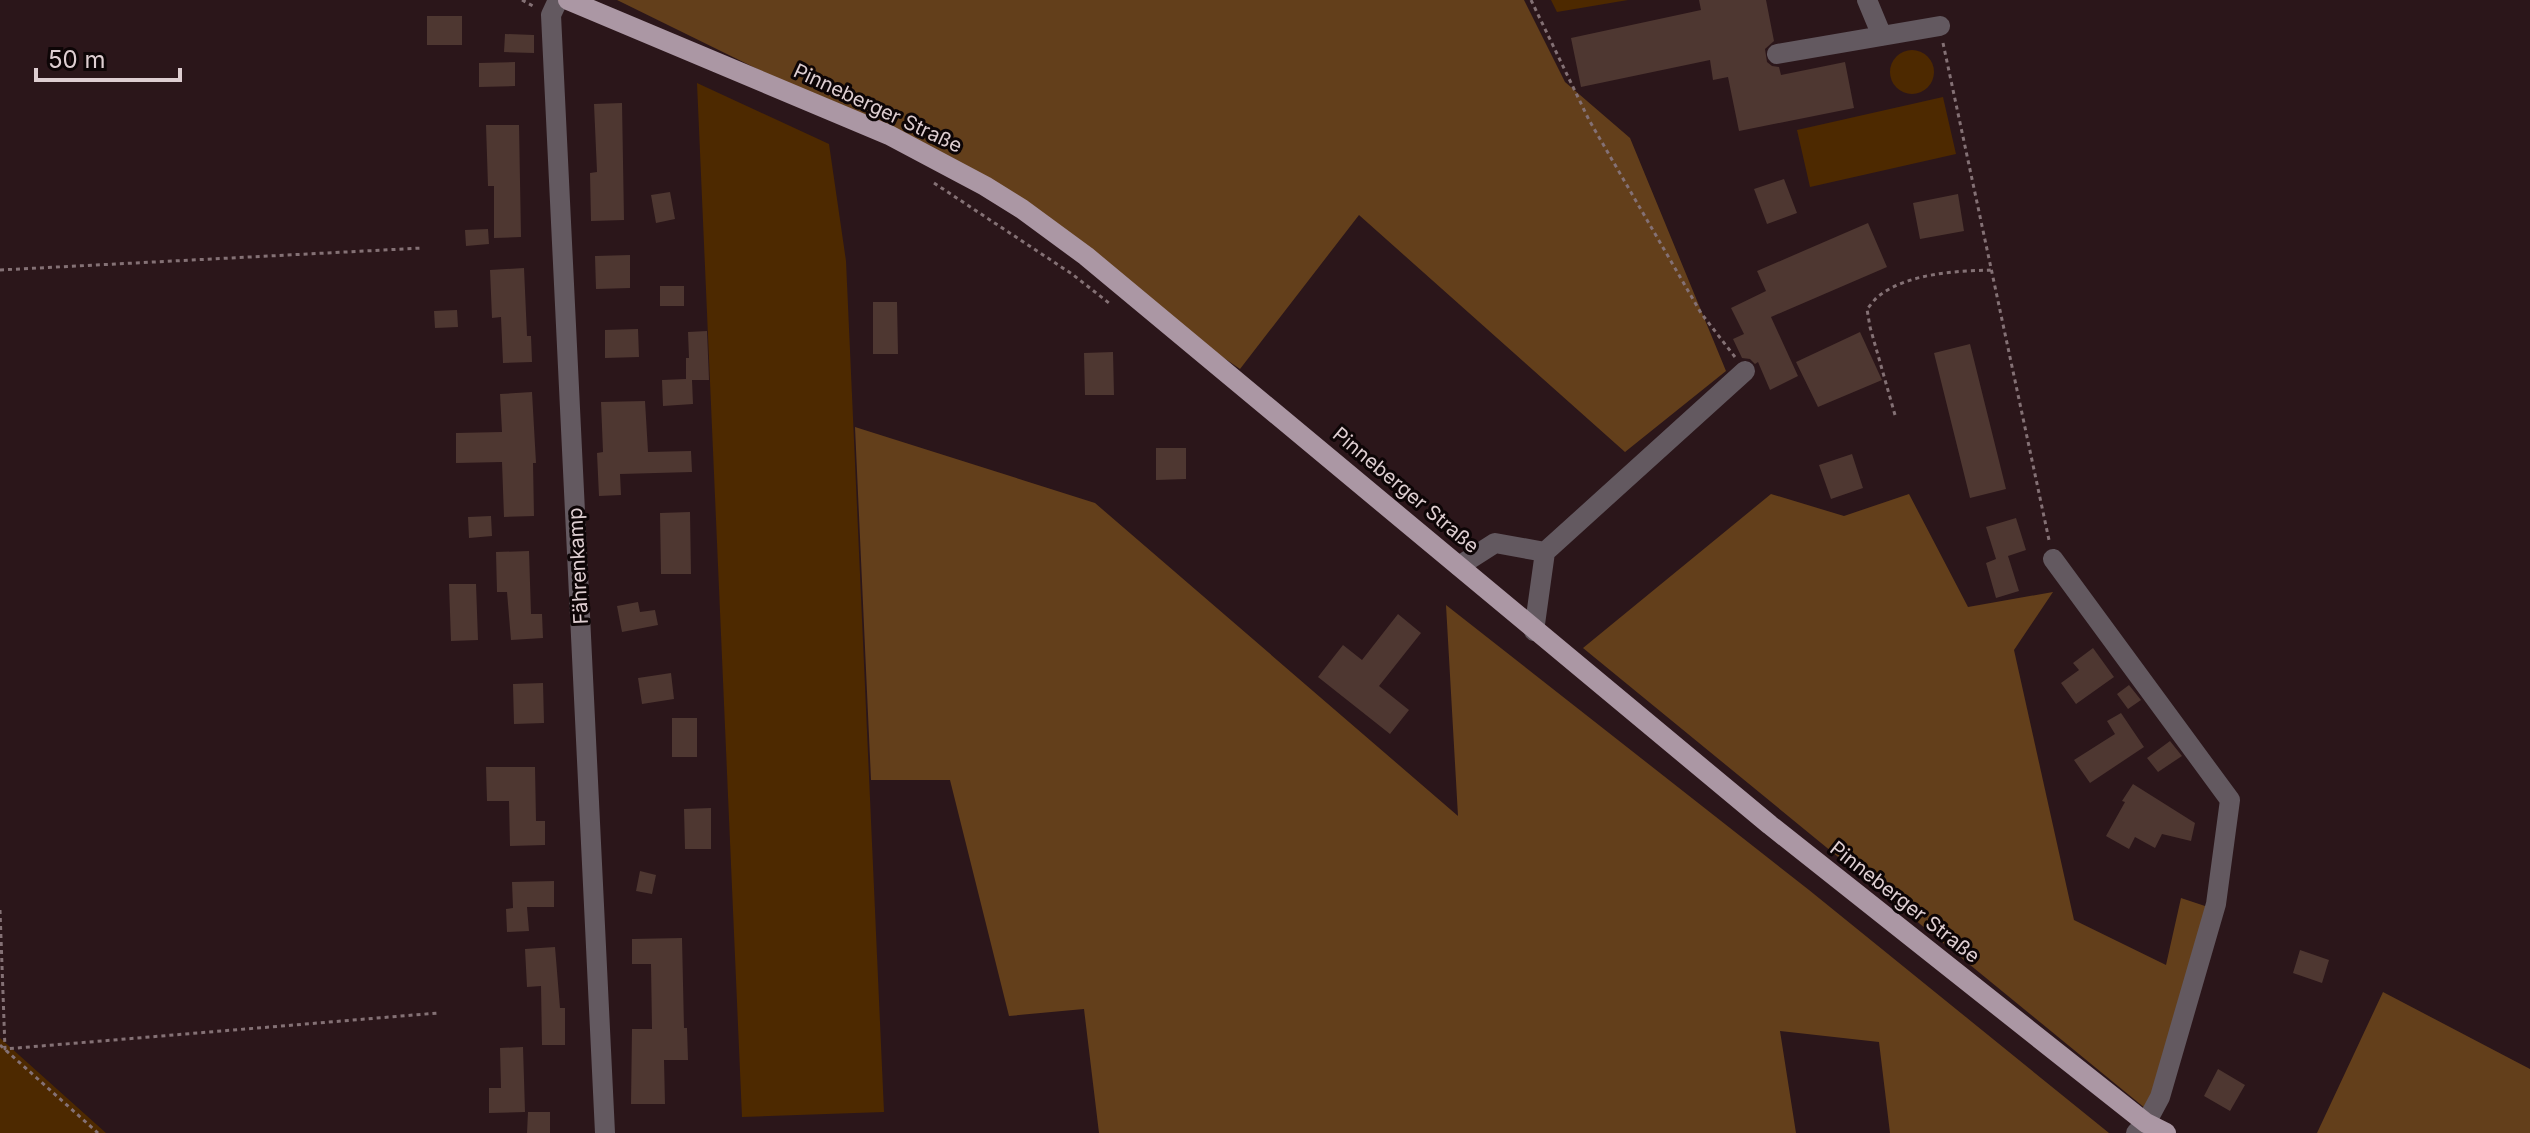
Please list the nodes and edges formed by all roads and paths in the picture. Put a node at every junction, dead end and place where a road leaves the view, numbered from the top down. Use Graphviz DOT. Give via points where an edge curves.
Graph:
graph roads {
  1 [pos="522,0"];
  2 [pos="568,0"];
  3 [pos="1531,0"];
  4 [pos="1867,0"];
  5 [pos="554,7"];
  6 [pos="1940,26"];
  7 [pos="1894,40"];
  8 [pos="1777,54"];
  9 [pos="935,183"];
  10 [pos="422,248"];
  11 [pos="0,270"];
  12 [pos="1992,270"];
  13 [pos="1120,311"];
  14 [pos="1745,371"];
  15 [pos="1895,415"];
  16 [pos="1545,552"];
  17 [pos="2053,559"];
  18 [pos="1459,566"];
  19 [pos="1534,631"];
  20 [pos="0,910"];
  21 [pos="438,1013"];
  22 [pos="0,1045"];
  23 [pos="5,1049"];
  24 [pos="2141,1128"];
  25 [pos="98,1133"];
  26 [pos="605,1133"];
  27 [pos="2166,1133"];
  1 -- 5 [label="path"];
  2 -- 18 [label="main road, Pinneberger Straße" via="889,135 1022,209 1098,265"];
  3 -- 14 [label="path" via="1589,120 1701,313"];
  4 -- 7 [label="street"];
  5 -- 26 [label="street, Fährenkamp"];
  6 -- 7 [label="street"];
  6 -- 12 [label="path"];
  7 -- 8 [label="street"];
  9 -- 13 [label="path"];
  10 -- 11 [label="path"];
  12 -- 15 [label="path" via="1910,281 1879,295 1867,309"];
  12 -- 17 [label="path"];
  14 -- 16 [label="street"];
  16 -- 18 [label="street" via="1495,543"];
  16 -- 19 [label="street"];
  17 -- 24 [label="street" via="2230,800 2216,904 2160,1097"];
  18 -- 19 [label="main road, Pinneberger Straße"];
  19 -- 24 [label="main road, Pinneberger Straße"];
  20 -- 23 [label="path"];
  21 -- 23 [label="path"];
  22 -- 23 [label="path"];
  23 -- 25 [label="path"];
  24 -- 27 [label="main road, Pinneberger Straße"];
}
